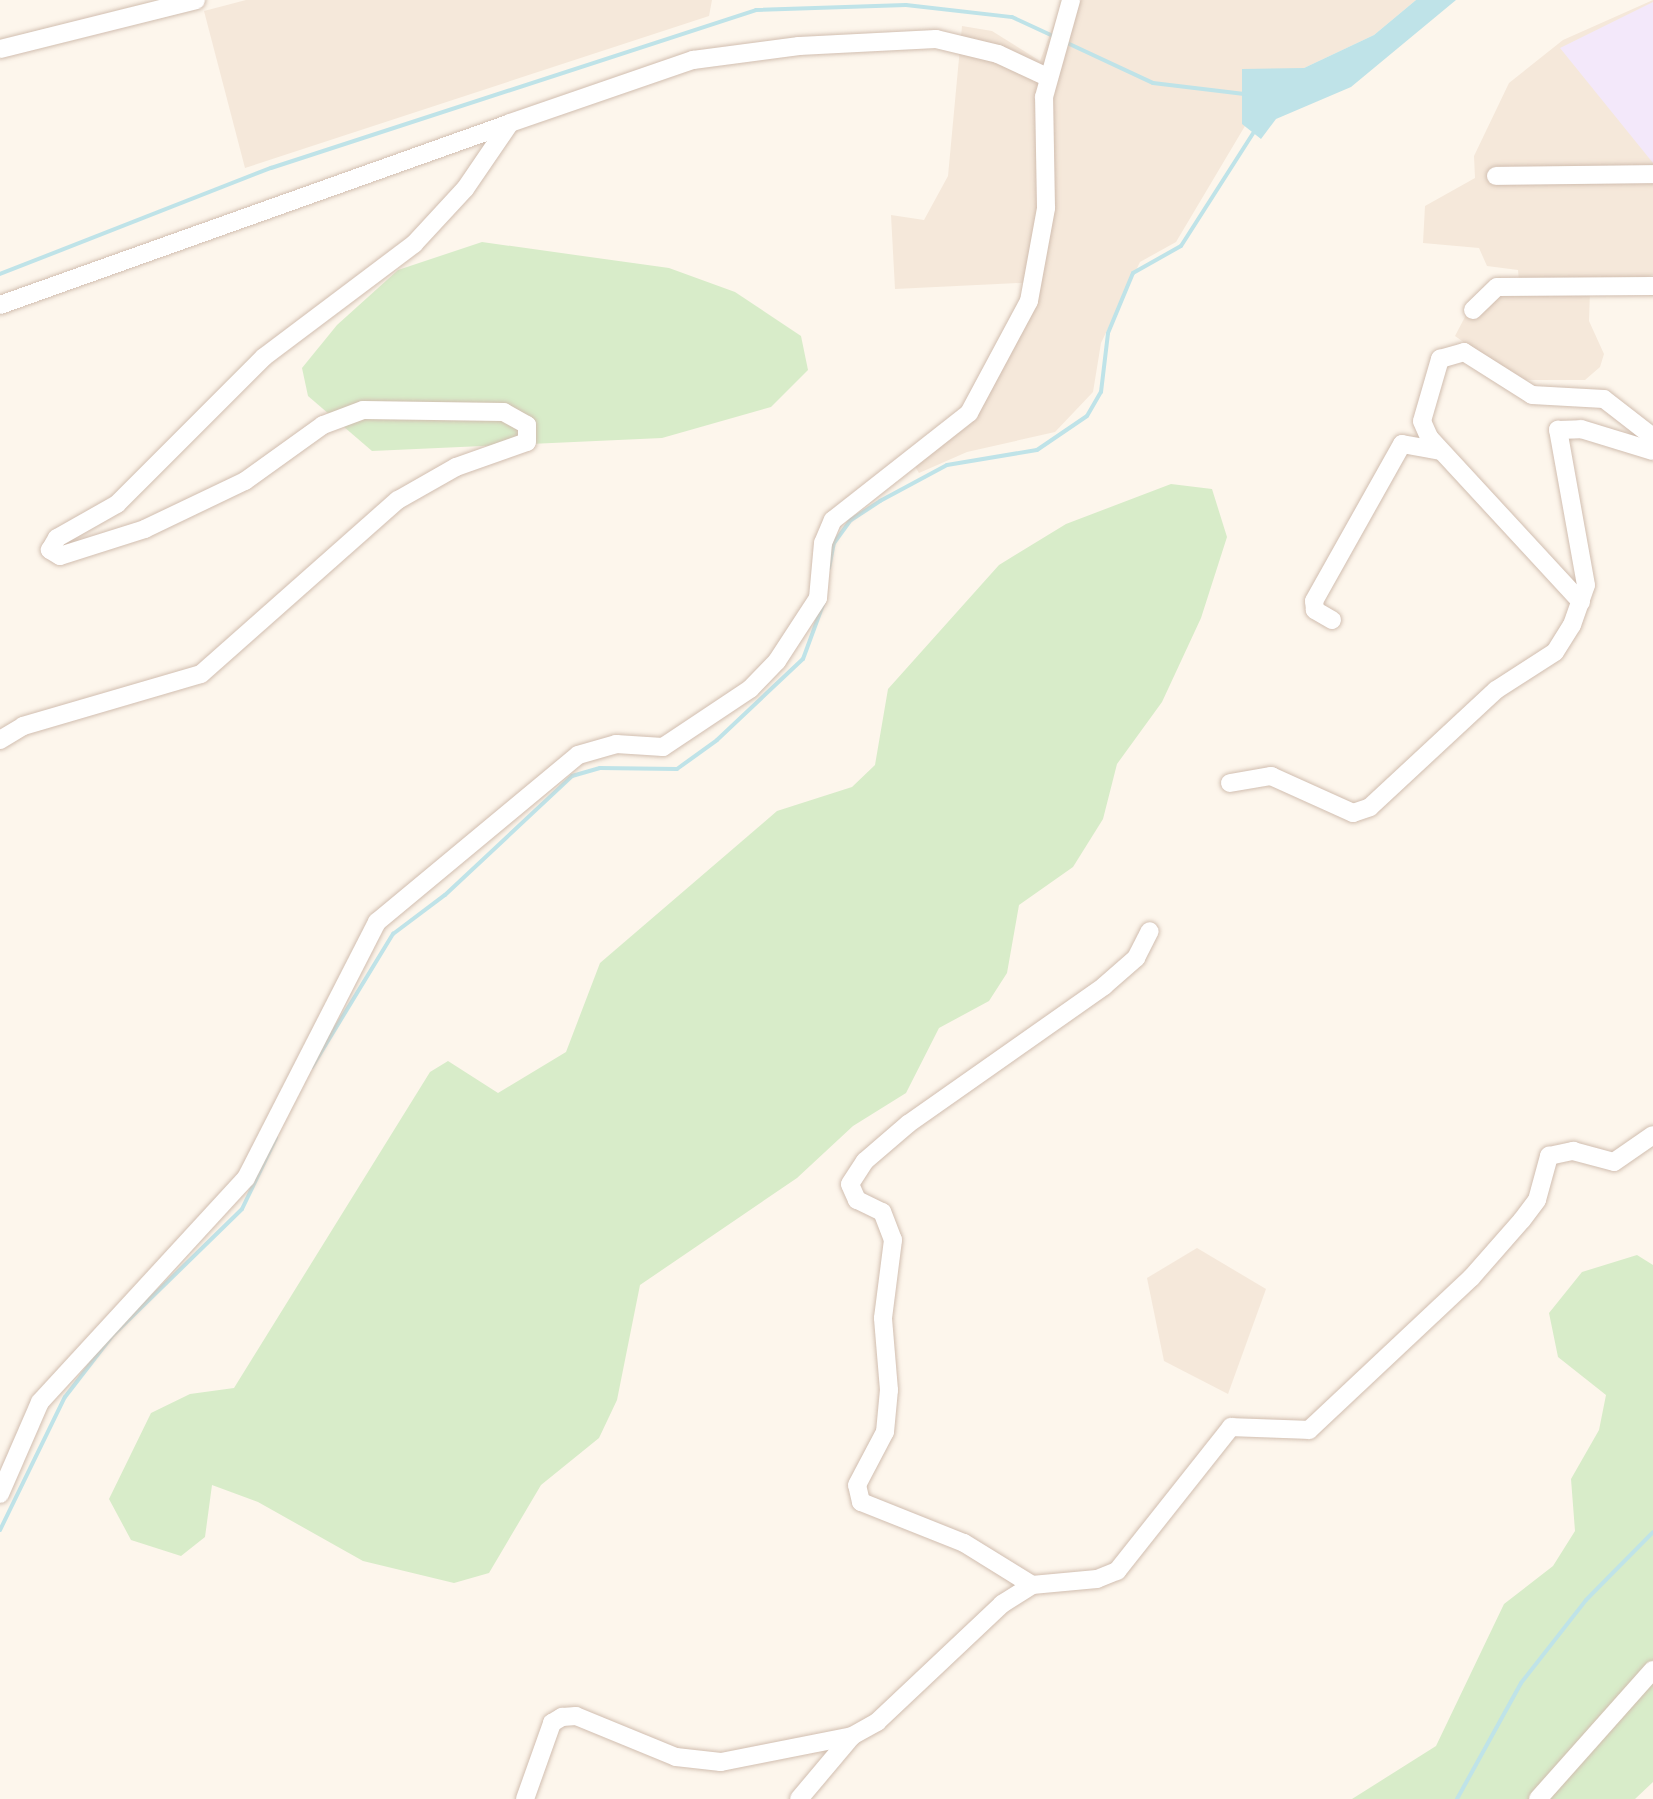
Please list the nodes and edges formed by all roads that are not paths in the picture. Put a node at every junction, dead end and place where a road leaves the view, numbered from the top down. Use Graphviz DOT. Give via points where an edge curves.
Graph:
graph roads {
  1 [pos="196,0"];
  2 [pos="1069,5"];
  3 [pos="0,50"];
  4 [pos="1048,72"];
  5 [pos="510,123"];
  6 [pos="1653,174"];
  7 [pos="1496,176"];
  8 [pos="1653,286"];
  9 [pos="0,304"];
  10 [pos="1472,310"];
  11 [pos="1653,437"];
  12 [pos="1440,451"];
  13 [pos="1653,451"];
  14 [pos="1581,602"];
  15 [pos="1332,620"];
  16 [pos="0,740"];
  17 [pos="1230,783"];
  18 [pos="1150,931"];
  19 [pos="1653,1135"];
  20 [pos="0,1494"];
  21 [pos="1032,1585"];
  22 [pos="1653,1670"];
  23 [pos="852,1736"];
  24 [pos="524,1799"];
  25 [pos="799,1799"];
  26 [pos="1538,1799"];
  1 -- 3 [label="street"];
  2 -- 4 [label="street"];
  4 -- 5 [label="street" via="936,39 800,46 692,60"];
  4 -- 20 [label="street" via="1046,208 1029,301 969,413 833,520 823,543 818,598 777,662 750,690 663,747 616,744 578,755 377,922 246,1178 40,1402"];
  5 -- 9 [label="street"];
  5 -- 16 [label="street" via="465,189 414,244 264,357 116,504 58,538 50,550 60,556 144,529 245,481 322,425 363,410 504,412 527,425 527,442 456,467 398,500 202,674 22,726"];
  6 -- 7 [label="street"];
  8 -- 10 [label="street" via="1497,287"];
  11 -- 12 [label="street" via="1604,399 1532,395 1464,352 1449,352 1440,358 1422,421"];
  12 -- 14 [label="street"];
  12 -- 15 [label="street" via="1408,442 1396,453 1314,601 1315,610"];
  13 -- 14 [label="street" via="1581,429 1558,430 1586,584"];
  14 -- 17 [label="street" via="1555,652 1496,690 1370,807 1352,813 1272,776"];
  18 -- 21 [label="street" via="1136,958 1104,986 908,1124 864,1161 850,1184 857,1200 882,1212 893,1240 882,1318 889,1390 884,1432 857,1485 861,1502 964,1543"];
  19 -- 21 [label="street" via="1614,1162 1573,1151 1550,1156 1536,1200 1497,1249 1308,1430 1230,1428 1117,1571"];
  21 -- 23 [label="street" via="1002,1604 877,1722"];
  22 -- 26 [label="street"];
  23 -- 24 [label="street" via="721,1762 676,1758 562,1716 552,1723"];
  23 -- 25 [label="street"];
}
